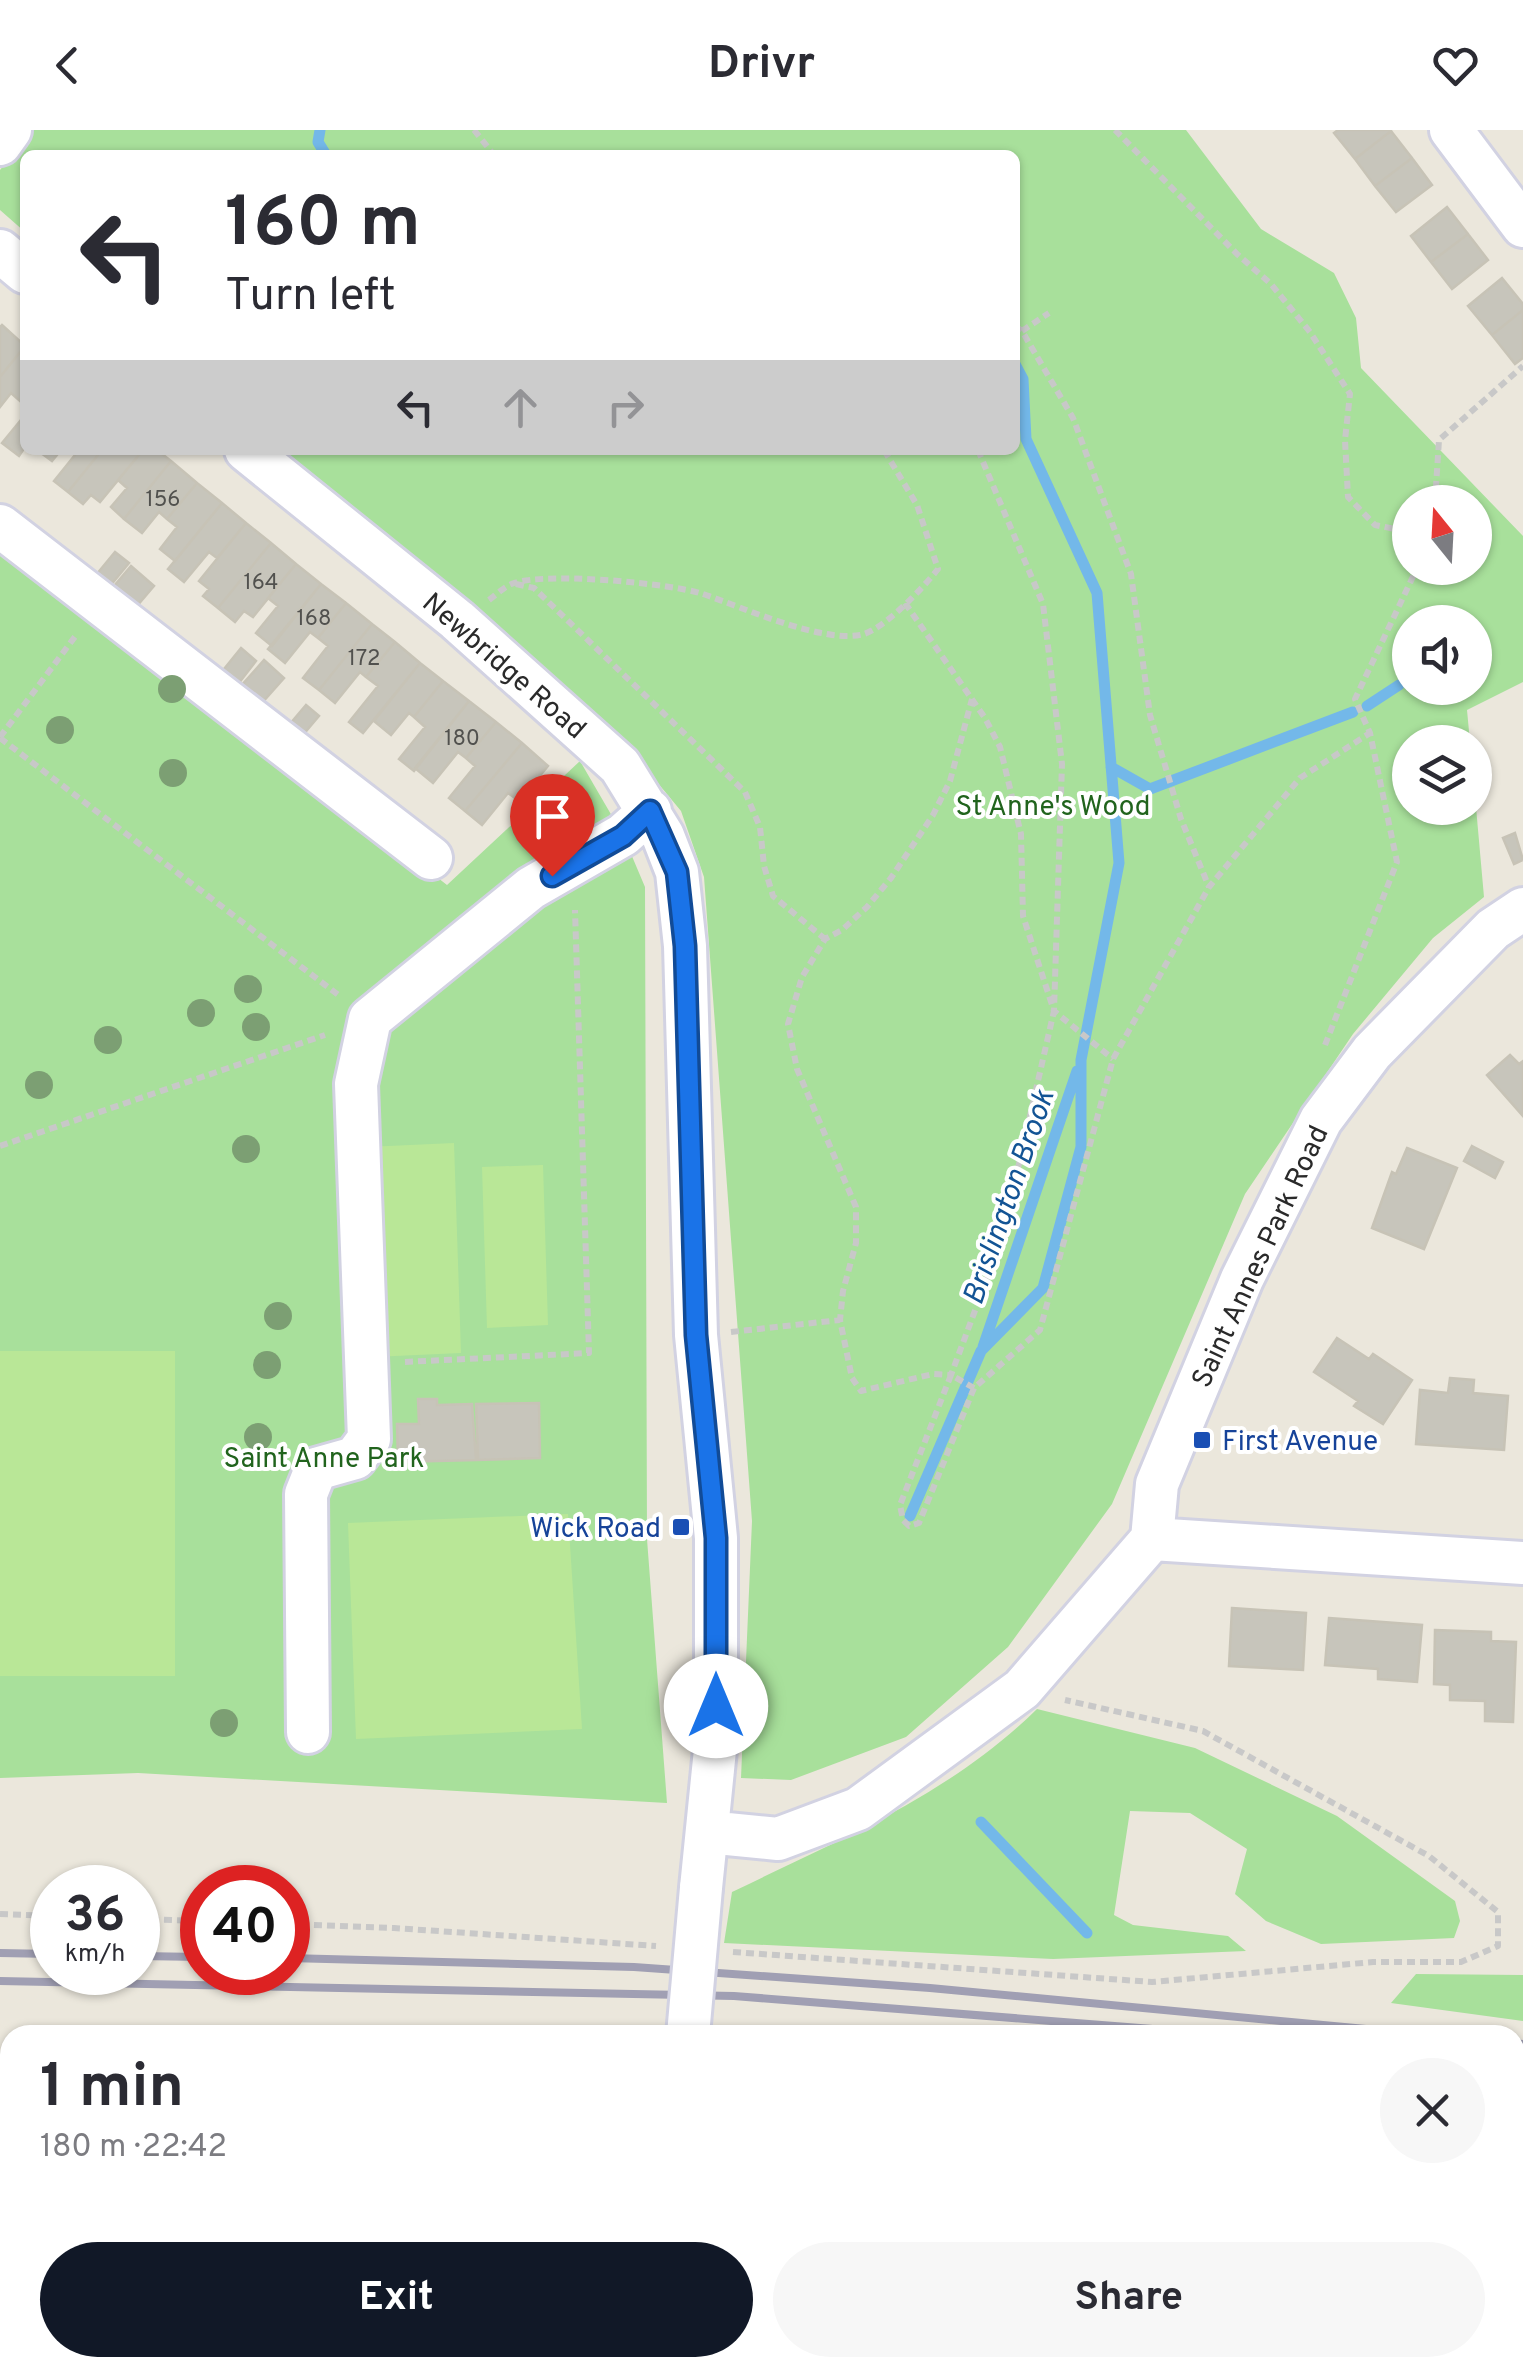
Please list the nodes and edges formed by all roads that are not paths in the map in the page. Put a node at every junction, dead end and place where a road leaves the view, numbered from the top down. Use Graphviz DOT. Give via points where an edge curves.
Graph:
graph roads {
  1 [pos="10,130"];
  2 [pos="1451,130"];
  3 [pos="0,144"];
  4 [pos="1523,226"];
  5 [pos="0,251"];
  6 [pos="20,268"];
  7 [pos="252,455"];
  8 [pos="0,526"];
  9 [pos="650,811"];
  10 [pos="431,858"];
  11 [pos="1523,909"];
  12 [pos="1152,1539"];
  13 [pos="1523,1564"];
  14 [pos="308,1732"];
  15 [pos="708,1832"];
  16 [pos="689,2025"];
  1 -- 3 [label="street"];
  2 -- 4 [label="street"];
  5 -- 6 [label="street"];
  7 -- 9 [label="street, Newbridge Road" via="457,620 620,766"];
  8 -- 10 [label="street"];
  9 -- 14 [label="street" via="623,836 531,888 370,1019 356,1084 369,1439 355,1458 316,1470 306,1494"];
  9 -- 15 [label="street, Newbridge Road" via="677,872 685,946 696,1335 716,1538 716,1740"];
  11 -- 12 [label="street, Saint Annes Park Road" via="1492,929 1372,1052 1320,1120 1242,1279 1157,1484"];
  12 -- 13 [label="street"];
  12 -- 15 [label="street" via="1022,1689 858,1809 778,1840"];
  15 -- 16 [label="street, bridge"];
}
